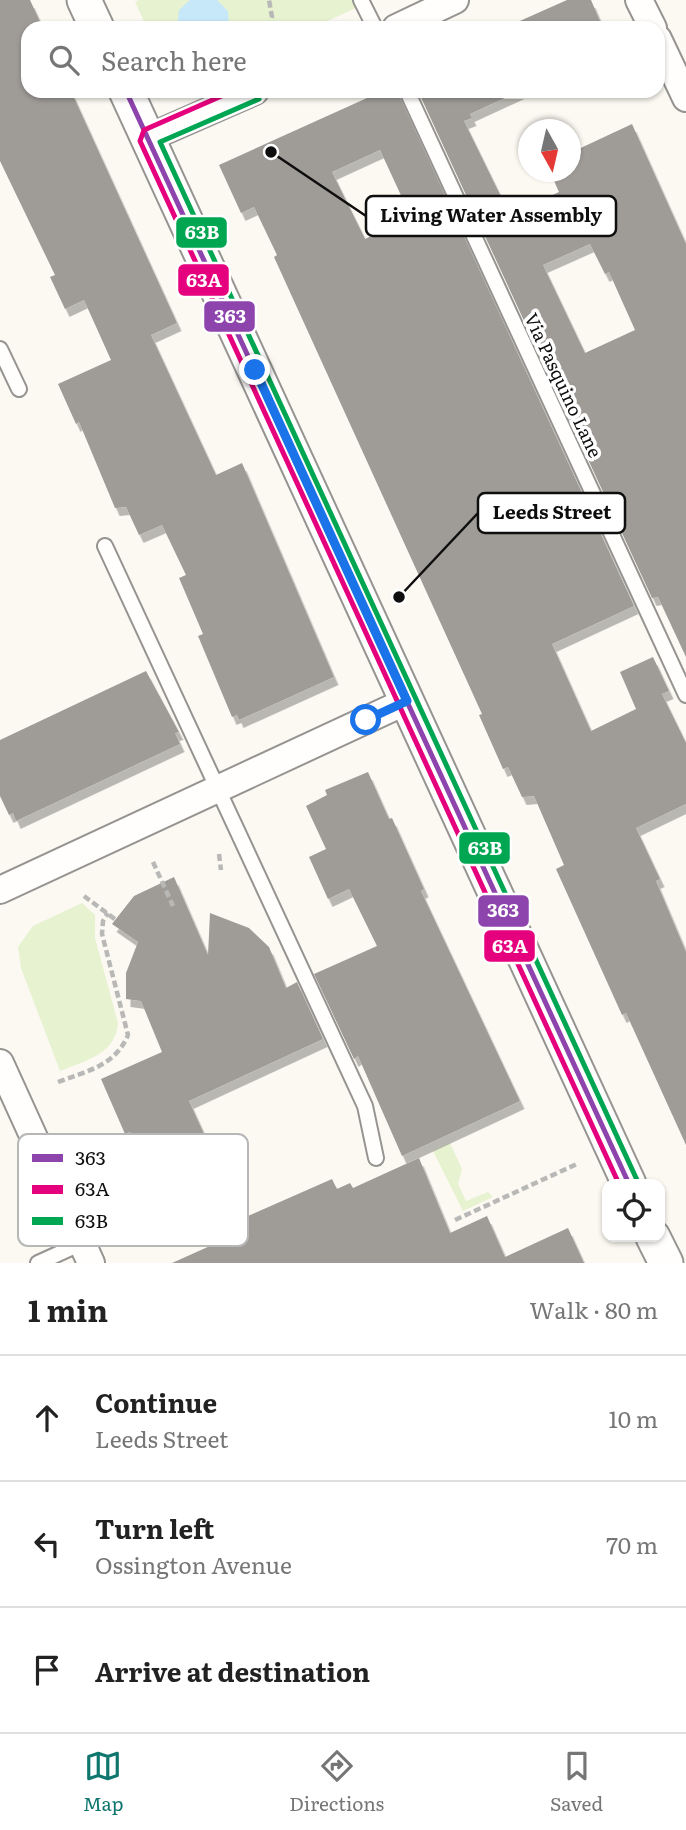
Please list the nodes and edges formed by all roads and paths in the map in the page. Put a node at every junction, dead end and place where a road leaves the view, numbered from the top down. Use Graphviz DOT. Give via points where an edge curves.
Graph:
graph roads {
  1 [pos="84,0"];
  2 [pos="269,0"];
  3 [pos="360,0"];
  4 [pos="455,0"];
  5 [pos="639,0"];
  6 [pos="94,21"];
  7 [pos="271,21"];
  8 [pos="371,21"];
  9 [pos="411,21"];
  10 [pos="650,21"];
  11 [pos="665,54"];
  12 [pos="129,98"];
  13 [pos="239,98"];
  14 [pos="410,98"];
  15 [pos="686,99"];
  16 [pos="148,138"];
  17 [pos="0,349"];
  18 [pos="19,389"];
  19 [pos="105,546"];
  20 [pos="686,695"];
  21 [pos="407,701"];
  22 [pos="216,790"];
  23 [pos="153,862"];
  24 [pos="0,890"];
  25 [pos="84,896"];
  26 [pos="173,906"];
  27 [pos="108,913"];
  28 [pos="116,920"];
  29 [pos="0,1063"];
  30 [pos="58,1082"];
  31 [pos="33,1134"];
  32 [pos="376,1158"];
  33 [pos="579,1163"];
  34 [pos="627,1179"];
  35 [pos="455,1220"];
  36 [pos="656,1242"];
  37 [pos="87,1253"];
  38 [pos="38,1263"];
  39 [pos="666,1263"];
  1 -- 6 [label="street"];
  2 -- 7 [label="path"];
  3 -- 8 [label="lane"];
  4 -- 9 [label="street"];
  5 -- 10 [label="street"];
  11 -- 15 [label="street"];
  12 -- 16 [label="street"];
  13 -- 16 [label="street"];
  14 -- 20 [label="lane, Via Pasquino Lane"];
  16 -- 21 [label="street"];
  17 -- 18 [label="lane"];
  19 -- 22 [label="lane"];
  21 -- 22 [label="street"];
  21 -- 34 [label="street"];
  22 -- 24 [label="street"];
  22 -- 32 [label="lane" via="365,1107"];
  23 -- 26 [label="path"];
  25 -- 27 [label="path"];
  27 -- 28 [label="path"];
  27 -- 30 [label="path" via="102,934 128,1035 122,1050 109,1062"];
  29 -- 31 [label="street"];
  33 -- 35 [label="path"];
  36 -- 39 [label="street"];
  37 -- 38 [label="lane"];
}
